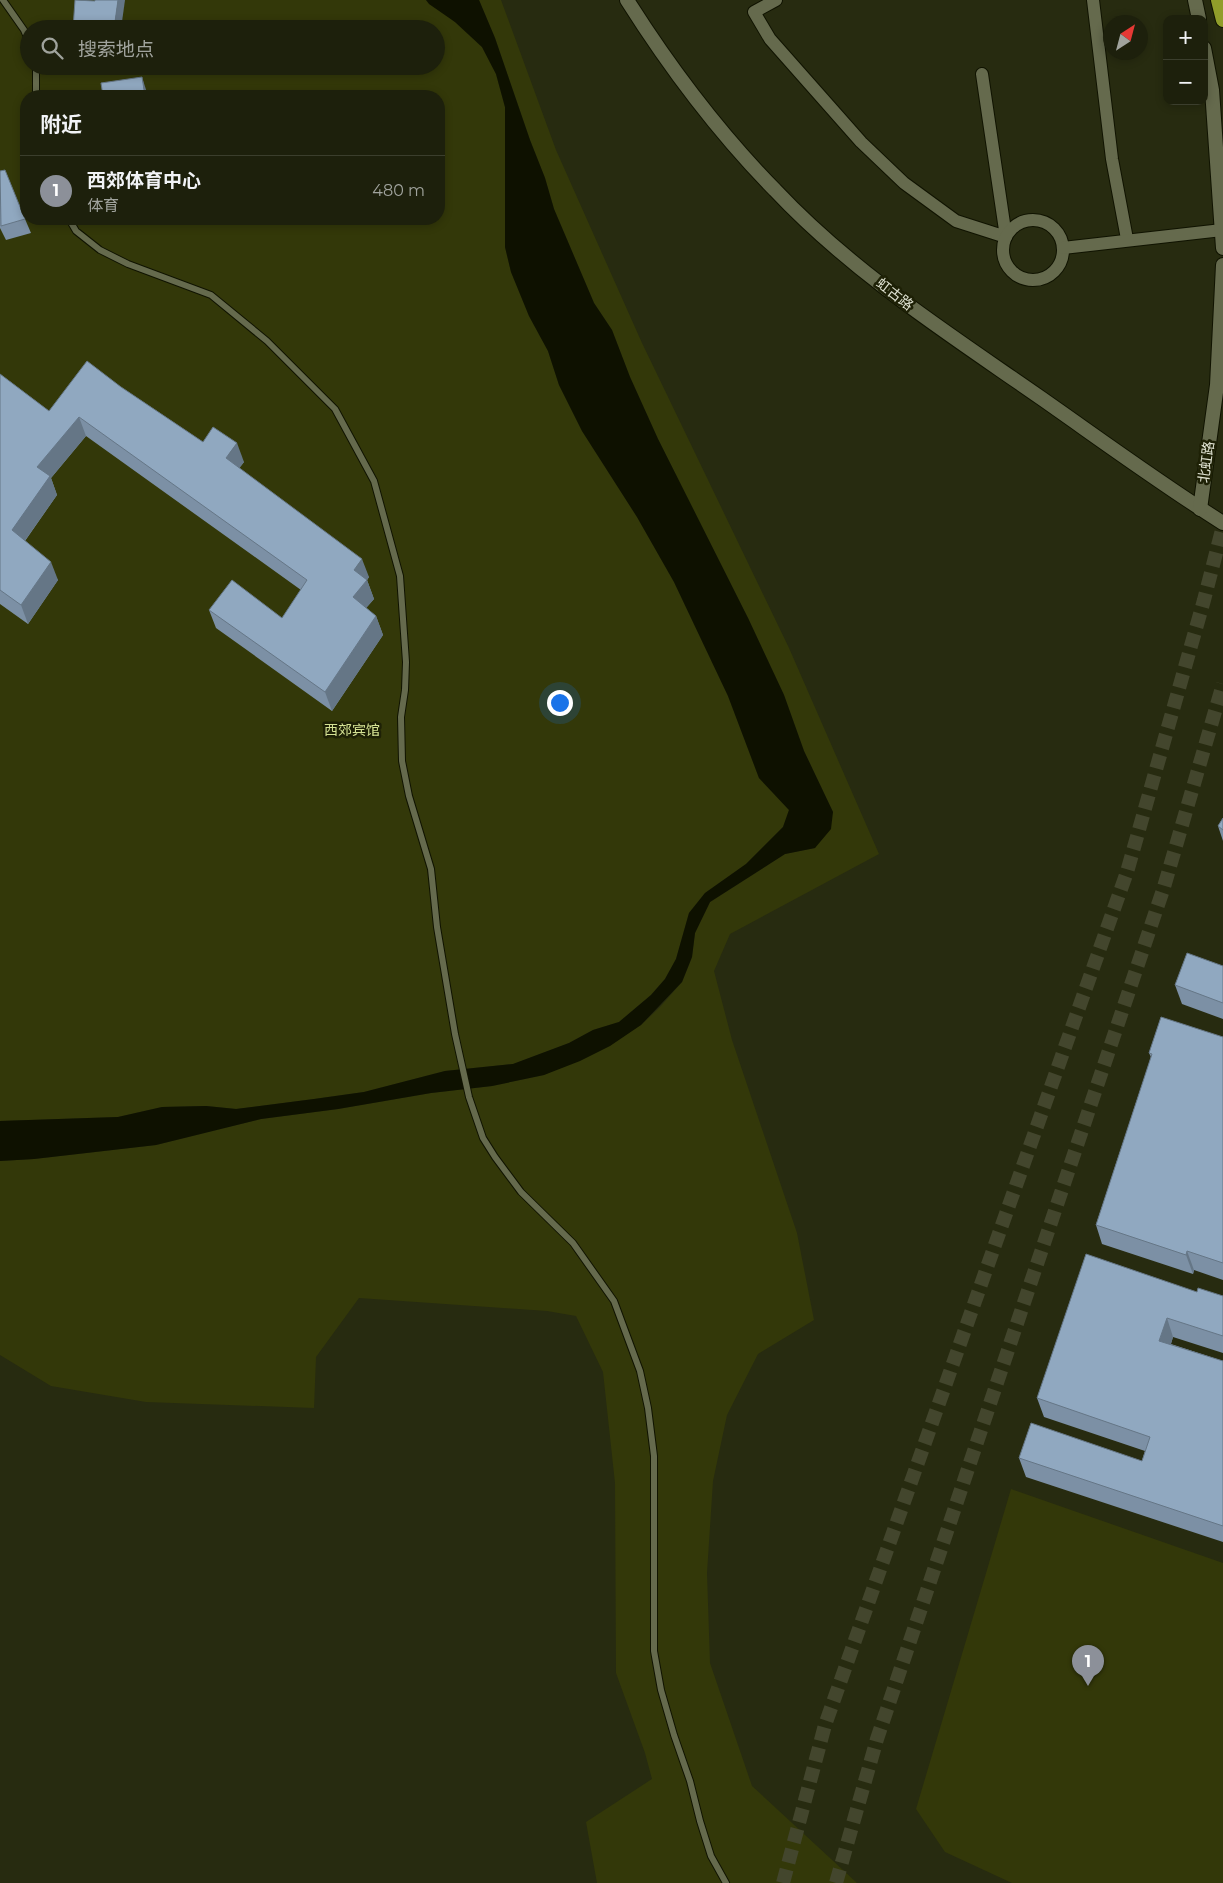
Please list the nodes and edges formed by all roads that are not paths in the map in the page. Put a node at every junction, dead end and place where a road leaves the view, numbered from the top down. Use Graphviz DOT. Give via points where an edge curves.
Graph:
graph roads {
  1 [pos="4,0"];
  2 [pos="627,0"];
  3 [pos="776,0"];
  4 [pos="1093,0"];
  5 [pos="1195,0"];
  6 [pos="1218,0"];
  7 [pos="1198,15"];
  8 [pos="1223,20"];
  9 [pos="20,24"];
  10 [pos="1206,60"];
  11 [pos="982,74"];
  12 [pos="36,75"];
  13 [pos="36,90"];
  14 [pos="72,225"];
  15 [pos="1222,230"];
  16 [pos="1006,237"];
  17 [pos="1126,239"];
  18 [pos="1063,248"];
  19 [pos="1223,248"];
  20 [pos="1223,265"];
  21 [pos="1200,509"];
  22 [pos="1223,523"];
  23 [pos="726,1883"];
  1 -- 9 [label="lane"];
  2 -- 21 [label="street, 虹古路" via="668,62 725,135 776,192 839,249 918,312"];
  3 -- 16 [label="street" via="754,12 770,39 861,142 904,183 956,222"];
  4 -- 17 [label="street" via="1112,159"];
  5 -- 7 [label="street"];
  6 -- 8 [label="highway"];
  10 -- 15 [label="street" via="1212,90"];
  11 -- 16 [label="street"];
  12 -- 13 [label="lane"];
  14 -- 23 [label="lane" via="100,250 211,295 267,341 335,409 374,481 400,576 406,662 401,717 402,761 409,796 432,869 437,927 469,1097 483,1138 495,1157 521,1192 573,1243 614,1301 640,1371 654,1456 654,1651 661,1690 700,1821 711,1856"];
  15 -- 17 [label="street"];
  15 -- 19 [label="street"];
  16 -- 18 [label="street" via="1020,223 1039,221 1056,230"];
  16 -- 18 [label="street" via="1003,256 1014,274 1022,279 1043,279 1052,274 1059,267"];
  17 -- 18 [label="street"];
  20 -- 21 [label="street, 北虹路" via="1217,385"];
  21 -- 22 [label="street, 虹古路"];
}
